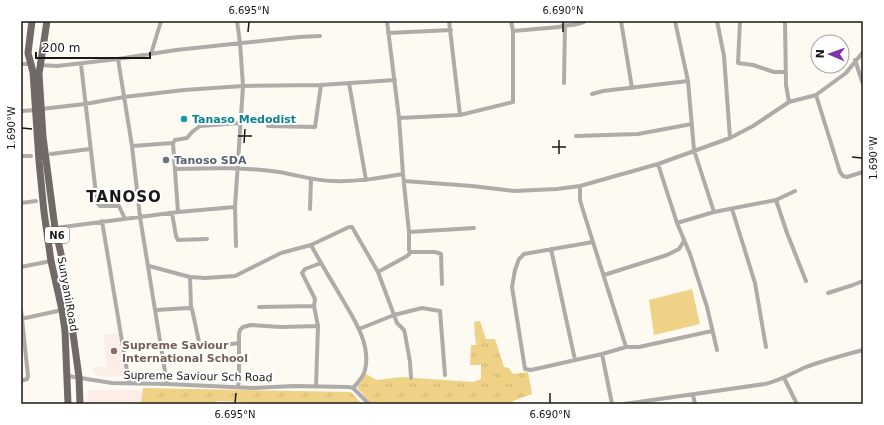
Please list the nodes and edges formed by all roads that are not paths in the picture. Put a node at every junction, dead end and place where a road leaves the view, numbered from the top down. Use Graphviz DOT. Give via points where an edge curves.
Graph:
graph roads {
  1 [pos="32,21"];
  2 [pos="47,21"];
  3 [pos="161,21"];
  4 [pos="237,21"];
  5 [pos="387,21"];
  6 [pos="449,21"];
  7 [pos="511,21"];
  8 [pos="585,21"];
  9 [pos="621,21"];
  10 [pos="675,21"];
  11 [pos="717,21"];
  12 [pos="740,21"];
  13 [pos="785,21"];
  14 [pos="565,25"];
  15 [pos="451,30"];
  16 [pos="513,31"];
  17 [pos="388,33"];
  18 [pos="320,36"];
  19 [pos="240,43"];
  20 [pos="863,52"];
  21 [pos="151,54"];
  22 [pos="118,59"];
  23 [pos="855,60"];
  24 [pos="21,64"];
  25 [pos="31,64"];
  26 [pos="81,64"];
  27 [pos="40,65"];
  28 [pos="786,72"];
  29 [pos="395,80"];
  30 [pos="688,81"];
  31 [pos="349,83"];
  32 [pos="564,83"];
  33 [pos="863,84"];
  34 [pos="321,85"];
  35 [pos="243,86"];
  36 [pos="632,88"];
  37 [pos="592,94"];
  38 [pos="816,95"];
  39 [pos="124,97"];
  40 [pos="789,102"];
  41 [pos="85,104"];
  42 [pos="38,110"];
  43 [pos="21,111"];
  44 [pos="460,115"];
  45 [pos="399,118"];
  46 [pos="240,123"];
  47 [pos="692,124"];
  48 [pos="268,126"];
  49 [pos="576,136"];
  50 [pos="730,138"];
  51 [pos="173,143"];
  52 [pos="132,146"];
  53 [pos="90,149"];
  54 [pos="694,150"];
  55 [pos="51,154"];
  56 [pos="21,156"];
  57 [pos="31,156"];
  58 [pos="658,164"];
  59 [pos="176,169"];
  60 [pos="238,170"];
  61 [pos="863,172"];
  62 [pos="403,174"];
  63 [pos="311,179"];
  64 [pos="366,180"];
  65 [pos="404,181"];
  66 [pos="580,186"];
  67 [pos="795,191"];
  68 [pos="776,200"];
  69 [pos="36,201"];
  70 [pos="21,203"];
  71 [pos="235,207"];
  72 [pos="310,209"];
  73 [pos="732,209"];
  74 [pos="178,212"];
  75 [pos="714,212"];
  76 [pos="172,213"];
  77 [pos="140,217"];
  78 [pos="125,219"];
  79 [pos="102,221"];
  80 [pos="677,223"];
  81 [pos="55,228"];
  82 [pos="474,228"];
  83 [pos="409,232"];
  84 [pos="207,239"];
  85 [pos="684,241"];
  86 [pos="594,242"];
  87 [pos="311,245"];
  88 [pos="236,246"];
  89 [pos="551,249"];
  90 [pos="410,254"];
  91 [pos="51,261"];
  92 [pos="321,263"];
  93 [pos="149,266"];
  94 [pos="21,267"];
  95 [pos="378,272"];
  96 [pos="604,275"];
  97 [pos="190,277"];
  98 [pos="806,281"];
  99 [pos="863,281"];
  100 [pos="442,284"];
  101 [pos="828,293"];
  102 [pos="259,306"];
  103 [pos="314,306"];
  104 [pos="190,308"];
  105 [pos="21,310"];
  106 [pos="62,310"];
  107 [pos="156,310"];
  108 [pos="394,315"];
  109 [pos="22,319"];
  110 [pos="318,326"];
  111 [pos="359,329"];
  112 [pos="712,331"];
  113 [pos="239,343"];
  114 [pos="626,347"];
  115 [pos="766,347"];
  116 [pos="717,350"];
  117 [pos="863,350"];
  118 [pos="602,354"];
  119 [pos="575,360"];
  120 [pos="445,375"];
  121 [pos="68,376"];
  122 [pos="79,377"];
  123 [pos="411,378"];
  124 [pos="784,378"];
  125 [pos="21,381"];
  126 [pos="129,383"];
  127 [pos="167,384"];
  128 [pos="316,386"];
  129 [pos="238,387"];
  130 [pos="353,388"];
  131 [pos="693,395"];
  132 [pos="636,403"];
  133 [pos="68,404"];
  134 [pos="80,404"];
  135 [pos="369,404"];
  136 [pos="612,404"];
  137 [pos="624,404"];
  138 [pos="695,404"];
  139 [pos="798,404"];
  1 -- 25 [label="main road, Sunyani Road / N6" via="28,53"];
  2 -- 27 [label="main road, N6"];
  3 -- 21 [label="street"];
  4 -- 19 [label="street"];
  5 -- 17 [label="street"];
  6 -- 15 [label="street"];
  7 -- 16 [label="street"];
  8 -- 14 [label="street" via="581,24"];
  9 -- 36 [label="street"];
  10 -- 30 [label="street"];
  11 -- 50 [label="street" via="724,56"];
  12 -- 28 [label="street" via="738,63 774,72"];
  13 -- 28 [label="street"];
  14 -- 16 [label="street"];
  14 -- 32 [label="street"];
  15 -- 17 [label="street"];
  15 -- 44 [label="street"];
  16 -- 44 [label="street" via="513,102"];
  17 -- 29 [label="street"];
  18 -- 19 [label="street"];
  19 -- 21 [label="street"];
  19 -- 35 [label="street"];
  20 -- 23 [label="street"];
  21 -- 22 [label="street"];
  22 -- 26 [label="street"];
  22 -- 39 [label="street"];
  23 -- 33 [label="street"];
  23 -- 38 [label="street" via="846,73"];
  24 -- 25 [label="street"];
  25 -- 42 [label="main road, Sunyani Road / N6"];
  26 -- 27 [label="street"];
  26 -- 41 [label="street"];
  27 -- 42 [label="main road, Sunyani Road / N6"];
  28 -- 40 [label="street"];
  29 -- 31 [label="street"];
  29 -- 45 [label="street"];
  30 -- 36 [label="street"];
  30 -- 47 [label="street"];
  31 -- 34 [label="street"];
  31 -- 64 [label="street"];
  34 -- 35 [label="street"];
  34 -- 48 [label="street" via="315,127"];
  35 -- 39 [label="street"];
  35 -- 46 [label="street"];
  36 -- 37 [label="street"];
  38 -- 40 [label="street"];
  38 -- 61 [label="street" via="840,172 847,177"];
  39 -- 41 [label="street"];
  39 -- 52 [label="street"];
  40 -- 50 [label="street"];
  41 -- 42 [label="street"];
  41 -- 53 [label="street"];
  42 -- 43 [label="street"];
  42 -- 81 [label="main road, Sunyani Road / N6"];
  42 -- 91 [label="main road, Sunyani Road / N6" via="39,161"];
  44 -- 45 [label="street"];
  45 -- 62 [label="street"];
  46 -- 51 [label="street" via="200,126 186,138 175,140"];
  46 -- 60 [label="street"];
  47 -- 49 [label="street" via="638,134"];
  47 -- 54 [label="street"];
  50 -- 54 [label="street"];
  51 -- 52 [label="street"];
  51 -- 59 [label="street"];
  52 -- 77 [label="street"];
  53 -- 55 [label="street"];
  53 -- 78 [label="street" via="97,204 119,206"];
  54 -- 58 [label="street"];
  54 -- 75 [label="street"];
  56 -- 57 [label="street"];
  58 -- 66 [label="street"];
  58 -- 80 [label="street"];
  59 -- 60 [label="street"];
  59 -- 74 [label="street"];
  60 -- 63 [label="street" via="279,172"];
  60 -- 71 [label="street"];
  62 -- 64 [label="street"];
  62 -- 65 [label="street"];
  63 -- 64 [label="street" via="334,182"];
  63 -- 72 [label="street"];
  65 -- 66 [label="street" via="514,191"];
  65 -- 83 [label="street"];
  66 -- 86 [label="street" via="580,200"];
  67 -- 68 [label="street"];
  68 -- 73 [label="street"];
  68 -- 98 [label="street"];
  69 -- 70 [label="street"];
  71 -- 74 [label="street"];
  71 -- 88 [label="street"];
  73 -- 75 [label="street"];
  73 -- 115 [label="street" via="755,283"];
  74 -- 76 [label="street"];
  75 -- 80 [label="street"];
  76 -- 77 [label="street"];
  76 -- 84 [label="street" via="178,240"];
  77 -- 78 [label="street"];
  77 -- 93 [label="street"];
  78 -- 79 [label="street"];
  79 -- 81 [label="street"];
  79 -- 126 [label="street"];
  80 -- 85 [label="street"];
  81 -- 122 [label="main road, Sunyani Road / N6"];
  82 -- 83 [label="street"];
  83 -- 90 [label="street"];
  85 -- 96 [label="street" via="679,249 667,255"];
  85 -- 112 [label="street" via="707,306"];
  86 -- 89 [label="street"];
  86 -- 96 [label="street"];
  87 -- 92 [label="street"];
  87 -- 95 [label="street" via="352,227"];
  87 -- 97 [label="street" via="282,253 235,276"];
  89 -- 119 [label="street"];
  89 -- 119 [label="street" via="524,254 515,270 512,287 525,369 531,370"];
  90 -- 95 [label="street"];
  90 -- 100 [label="street" via="441,254"];
  91 -- 94 [label="street"];
  91 -- 106 [label="main road, Sunyani Road / N6"];
  92 -- 103 [label="street" via="305,269 302,273 314,299"];
  92 -- 111 [label="street"];
  93 -- 97 [label="street"];
  93 -- 107 [label="street"];
  95 -- 108 [label="street"];
  96 -- 114 [label="street"];
  97 -- 104 [label="street"];
  99 -- 101 [label="street"];
  102 -- 103 [label="street"];
  103 -- 110 [label="street"];
  104 -- 107 [label="street"];
  104 -- 113 [label="street" via="193,310 202,346"];
  105 -- 109 [label="street"];
  106 -- 109 [label="street"];
  106 -- 121 [label="main road, Sunyani Road / N6"];
  107 -- 127 [label="street"];
  108 -- 111 [label="street"];
  108 -- 120 [label="street" via="422,308 440,311"];
  108 -- 123 [label="street" via="404,330"];
  109 -- 125 [label="street" via="28,376"];
  110 -- 113 [label="street" via="251,325 240,330"];
  110 -- 128 [label="street"];
  111 -- 130 [label="street" via="365,352 365,370"];
  112 -- 114 [label="street" via="639,347"];
  112 -- 116 [label="street"];
  113 -- 129 [label="street"];
  114 -- 118 [label="street"];
  117 -- 124 [label="street" via="812,365"];
  118 -- 119 [label="street"];
  118 -- 136 [label="street"];
  121 -- 122 [label="street, Supreme Saviour Sch Road"];
  121 -- 133 [label="main road, Sunyani Road / N6"];
  122 -- 126 [label="street, Supreme Saviour Sch Road"];
  122 -- 134 [label="main road, Sunyani Road / N6"];
  124 -- 131 [label="street" via="765,384"];
  124 -- 139 [label="street"];
  126 -- 127 [label="street, Supreme Saviour Sch Road"];
  127 -- 129 [label="street, Supreme Saviour Sch Road"];
  128 -- 129 [label="street, Supreme Saviour Sch Road"];
  128 -- 130 [label="street, Supreme Saviour Sch Road"];
  130 -- 135 [label="street"];
  131 -- 132 [label="street"];
  131 -- 138 [label="street"];
  132 -- 137 [label="street"];
}
